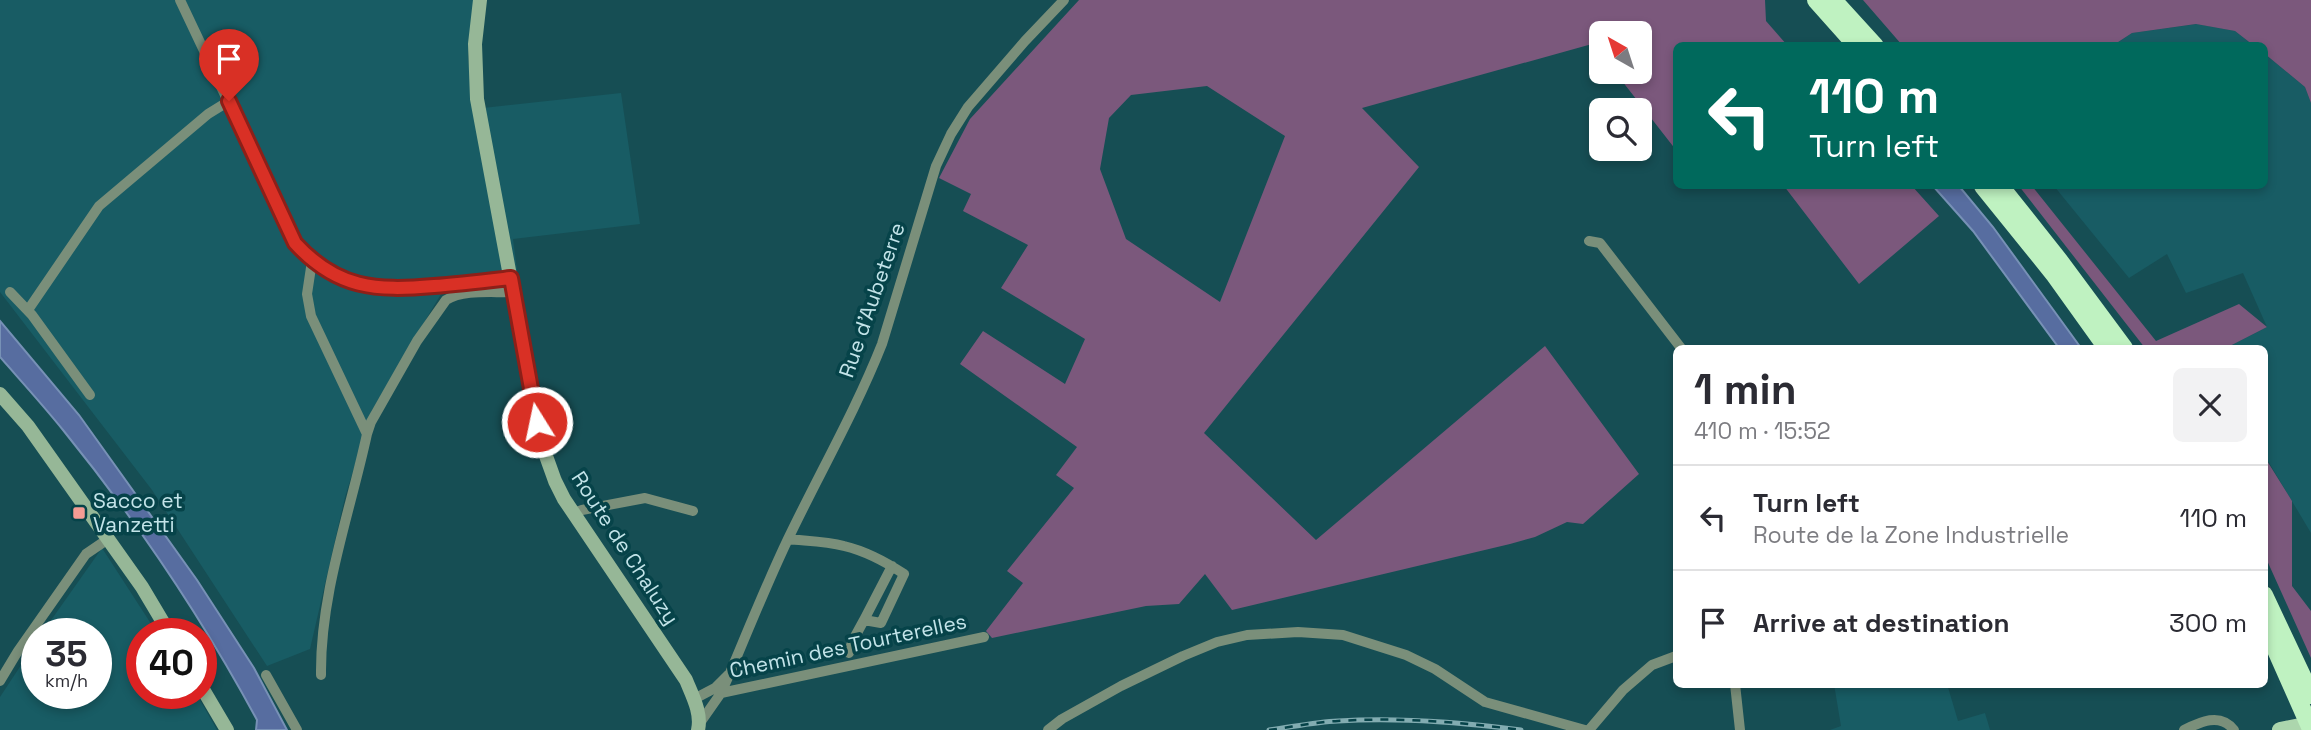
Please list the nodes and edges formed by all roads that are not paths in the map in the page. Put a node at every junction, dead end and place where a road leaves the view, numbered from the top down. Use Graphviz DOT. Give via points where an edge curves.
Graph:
graph roads {
  1 [pos="180,0"];
  2 [pos="480,0"];
  3 [pos="1064,0"];
  4 [pos="1815,0"];
  5 [pos="1833,0"];
  6 [pos="1853,42"];
  7 [pos="1871,42"];
  8 [pos="229,101"];
  9 [pos="1985,189"];
  10 [pos="2002,189"];
  11 [pos="1589,241"];
  12 [pos="312,261"];
  13 [pos="512,285"];
  14 [pos="10,292"];
  15 [pos="28,310"];
  16 [pos="1679,345"];
  17 [pos="2105,345"];
  18 [pos="2122,345"];
  19 [pos="0,394"];
  20 [pos="90,395"];
  21 [pos="366,433"];
  22 [pos="693,511"];
  23 [pos="574,513"];
  24 [pos="108,539"];
  25 [pos="789,539"];
  26 [pos="892,566"];
  27 [pos="2268,604"];
  28 [pos="160,618"];
  29 [pos="864,620"];
  30 [pos="2268,633"];
  31 [pos="984,637"];
  32 [pos="849,653"];
  33 [pos="1673,657"];
  34 [pos="730,673"];
  35 [pos="266,675"];
  36 [pos="321,675"];
  37 [pos="0,681"];
  38 [pos="1735,688"];
  39 [pos="721,694"];
  40 [pos="2311,695"];
  41 [pos="694,699"];
  42 [pos="215,709"];
  43 [pos="699,726"];
  44 [pos="2305,728"];
  45 [pos="227,730"];
  46 [pos="297,730"];
  47 [pos="1048,730"];
  48 [pos="1587,730"];
  49 [pos="1740,730"];
  50 [pos="2184,730"];
  51 [pos="2234,730"];
  52 [pos="2280,730"];
  1 -- 8 [label="street"];
  2 -- 13 [label="street, Route de Chaluzy" via="475,44 477,99"];
  3 -- 25 [label="street, Rue d'Aubeterre" via="968,107 951,134 936,166 874,363"];
  4 -- 6 [label="highway"];
  5 -- 7 [label="highway"];
  8 -- 12 [label="street" via="295,243"];
  8 -- 15 [label="street" via="99,206"];
  9 -- 17 [label="highway"];
  10 -- 18 [label="highway"];
  11 -- 16 [label="street" via="1600,243"];
  12 -- 13 [label="street" via="362,285 395,289"];
  12 -- 21 [label="street" via="307,294 311,316"];
  13 -- 21 [label="street" via="446,300 417,341"];
  13 -- 23 [label="street, Route de Chaluzy" via="541,442 555,481"];
  14 -- 15 [label="street"];
  15 -- 20 [label="street"];
  19 -- 24 [label="street"];
  21 -- 36 [label="street" via="326,606"];
  22 -- 23 [label="street" via="645,498"];
  23 -- 41 [label="street, Route de Chaluzy"];
  24 -- 28 [label="street"];
  24 -- 37 [label="street" via="86,554"];
  25 -- 26 [label="street" via="843,546"];
  25 -- 34 [label="street, Rue d'Aubeterre"];
  26 -- 29 [label="street"];
  26 -- 29 [label="street" via="904,574 881,622"];
  27 -- 40 [label="highway"];
  29 -- 32 [label="street"];
  30 -- 44 [label="highway"];
  31 -- 39 [label="street, Chemin des Tourterelles"];
  33 -- 48 [label="street" via="1652,665"];
  34 -- 39 [label="street, Rue d'Aubeterre"];
  34 -- 41 [label="street, Rue d'Aubeterre"];
  35 -- 46 [label="street"];
  38 -- 49 [label="street"];
  39 -- 43 [label="street, Rue d'Aubeterre"];
  41 -- 43 [label="street, Route de Chaluzy"];
  42 -- 45 [label="street"];
  44 -- 52 [label="main road"];
  47 -- 48 [label="street" via="1121,686 1217,642 1298,632 1343,635 1406,655 1485,702"];
  50 -- 51 [label="street" via="2211,719 2230,724"];
}
